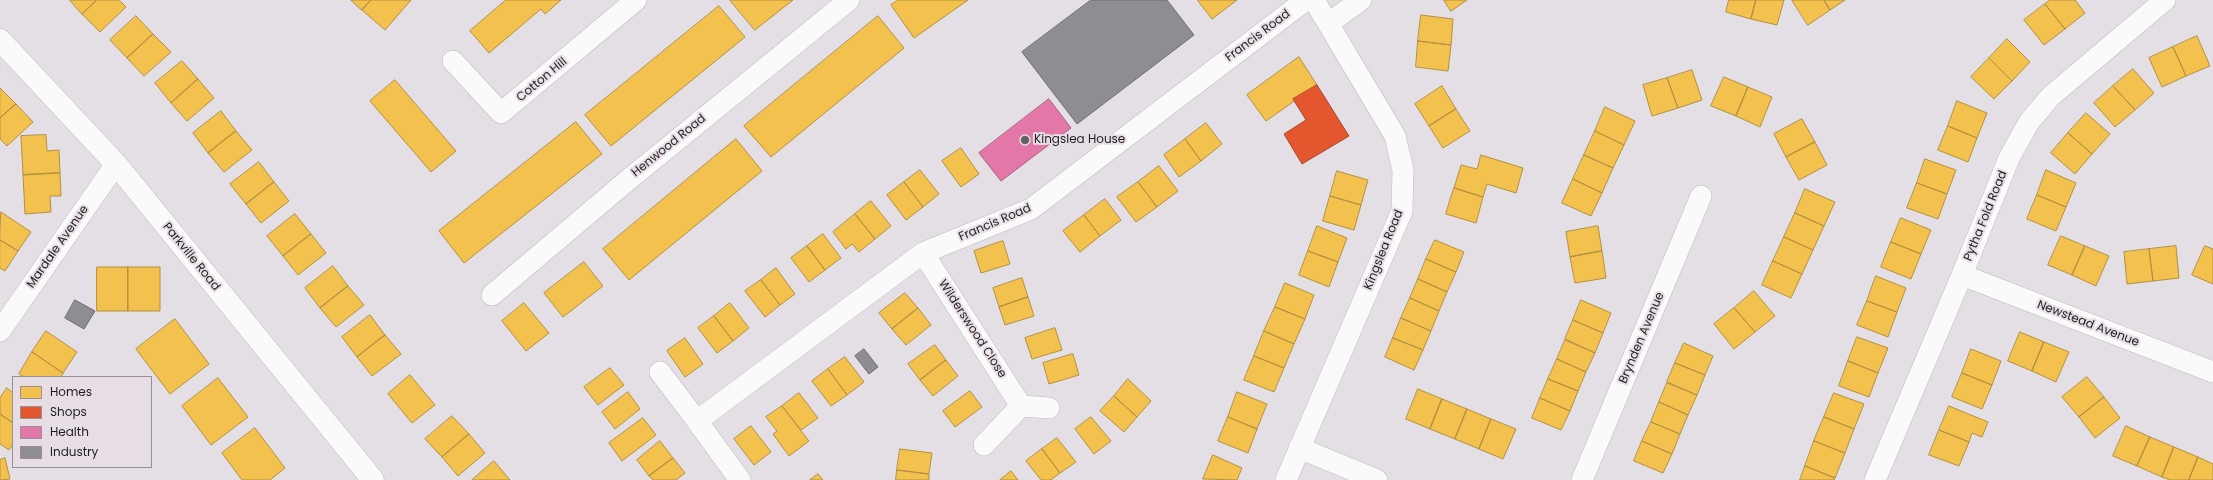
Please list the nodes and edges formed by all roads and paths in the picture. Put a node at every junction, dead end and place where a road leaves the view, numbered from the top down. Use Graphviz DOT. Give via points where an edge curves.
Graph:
graph roads {
  1 [pos="636,0"];
  2 [pos="849,0"];
  3 [pos="1306,0"];
  4 [pos="1314,0"];
  5 [pos="1360,0"];
  6 [pos="2165,0"];
  7 [pos="1329,23"];
  8 [pos="0,40"];
  9 [pos="453,61"];
  10 [pos="116,164"];
  11 [pos="1701,196"];
  12 [pos="923,253"];
  13 [pos="1962,275"];
  14 [pos="492,295"];
  15 [pos="0,331"];
  16 [pos="660,372"];
  17 [pos="2213,372"];
  18 [pos="1021,406"];
  19 [pos="1049,408"];
  20 [pos="697,421"];
  21 [pos="984,445"];
  22 [pos="1299,448"];
  23 [pos="373,480"];
  24 [pos="740,480"];
  25 [pos="1286,480"];
  26 [pos="1377,480"];
  27 [pos="1582,480"];
  28 [pos="1875,480"];
  1 -- 9 [label="street, Cotton Hill" via="501,113"];
  2 -- 14 [label="street, Henwood Road" via="628,180"];
  3 -- 12 [label="street, Francis Road" via="1031,209"];
  4 -- 7 [label="street, Kingslea Road"];
  5 -- 7 [label="street"];
  6 -- 13 [label="street, Pytha Fold Road" via="2051,96 2029,122 2009,158"];
  7 -- 22 [label="street, Kingslea Road" via="1395,136 1402,170 1402,210"];
  8 -- 10 [label="street, Parkville Road"];
  10 -- 15 [label="street, Mardale Avenue"];
  10 -- 23 [label="street, Parkville Road"];
  11 -- 27 [label="street, Brynden Avenue"];
  12 -- 18 [label="street, Wilderswood Close"];
  12 -- 20 [label="street, Francis Road"];
  13 -- 17 [label="street, Newstead Avenue"];
  13 -- 28 [label="street, Pytha Fold Road"];
  16 -- 20 [label="street"];
  18 -- 19 [label="street"];
  18 -- 21 [label="street"];
  20 -- 24 [label="street"];
  22 -- 25 [label="street, Kingslea Road"];
  22 -- 26 [label="street"];
}
